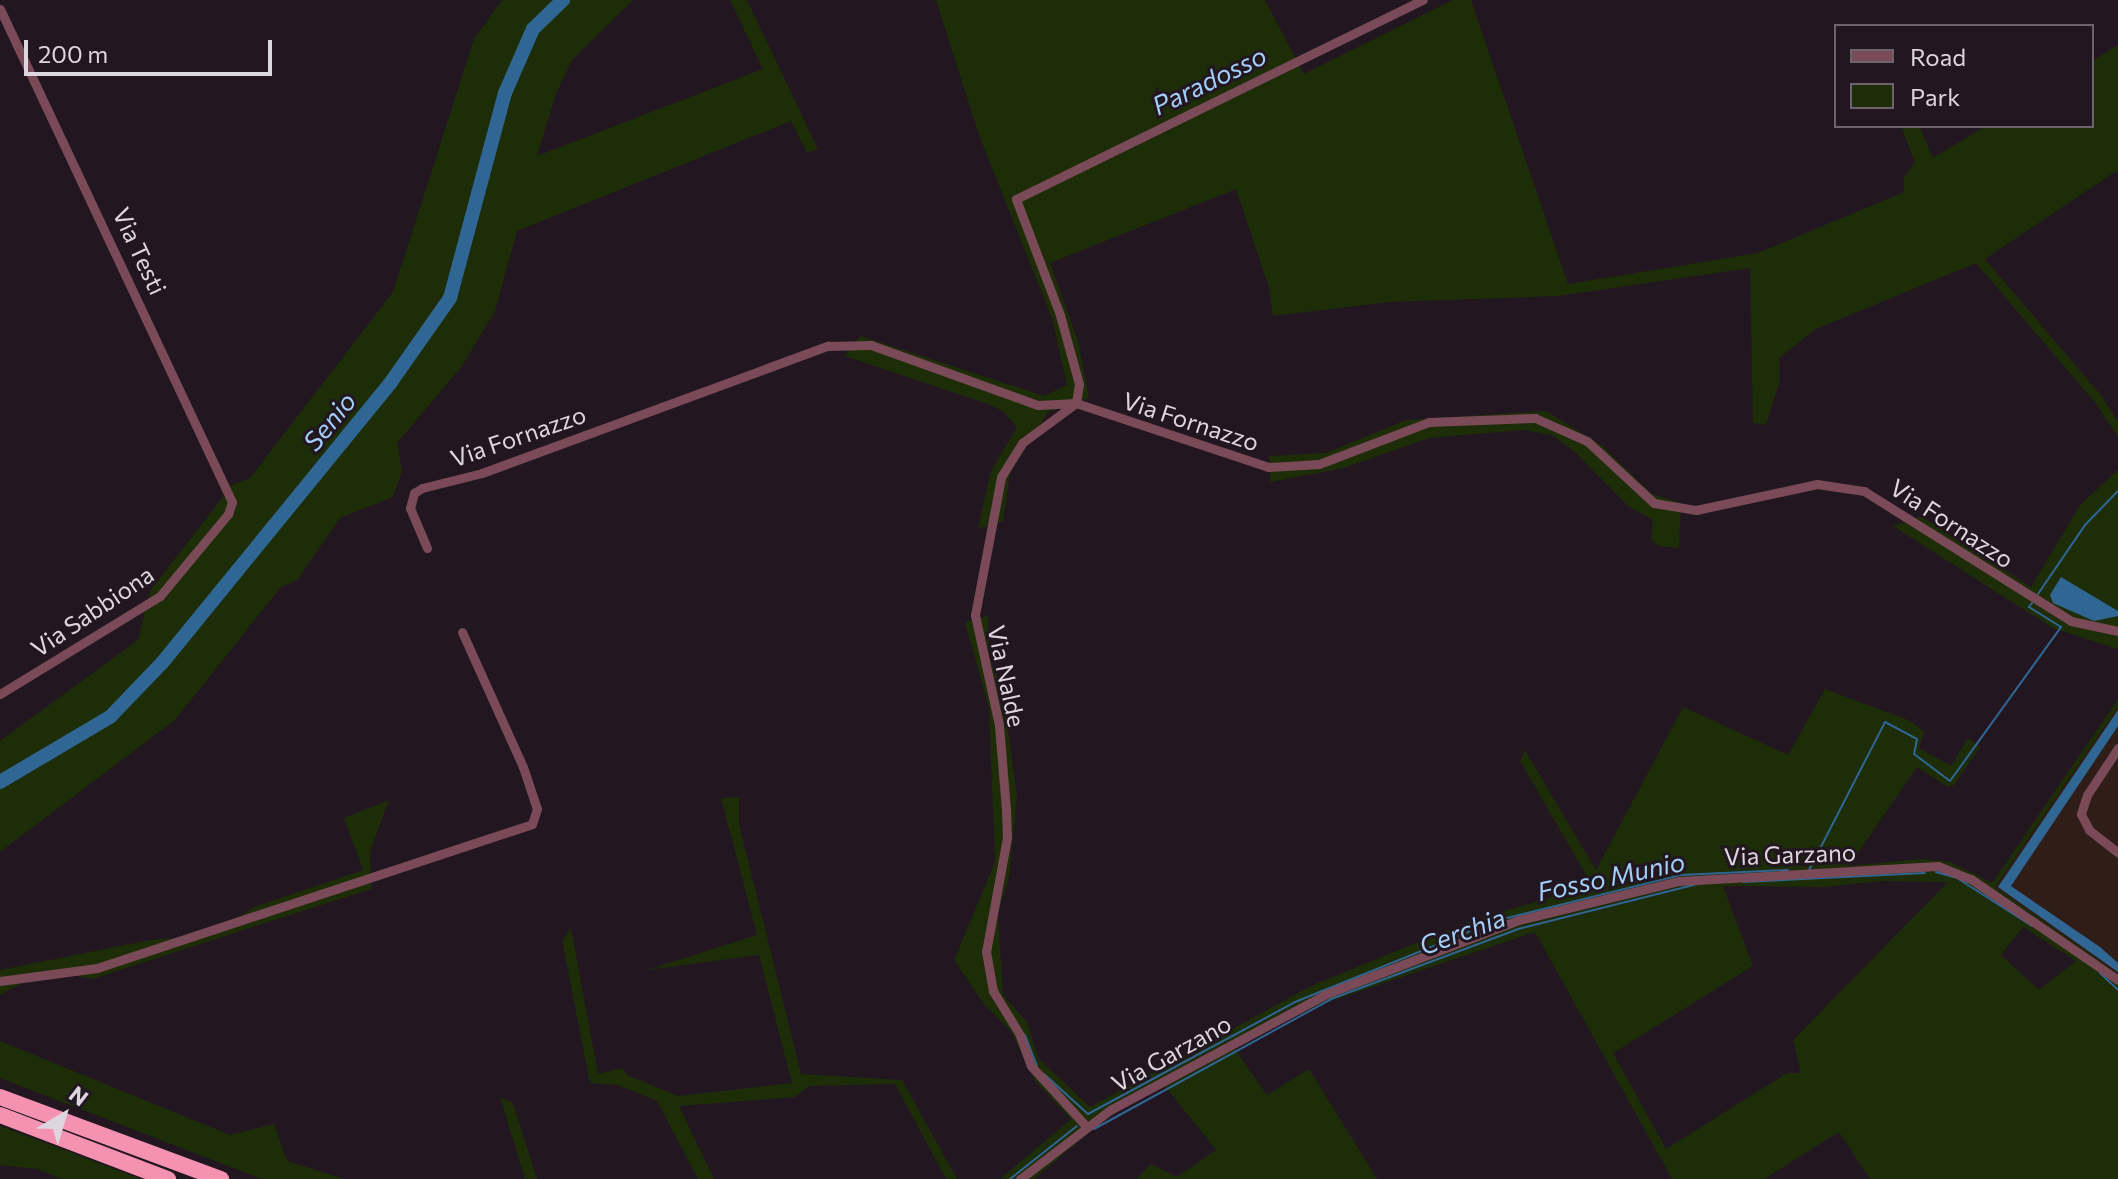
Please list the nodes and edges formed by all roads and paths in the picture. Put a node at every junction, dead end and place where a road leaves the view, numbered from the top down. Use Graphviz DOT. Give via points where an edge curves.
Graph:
graph roads {
  1 [pos="1423,0"];
  2 [pos="0,9"];
  3 [pos="1076,403"];
  4 [pos="228,514"];
  5 [pos="427,548"];
  6 [pos="2118,631"];
  7 [pos="462,632"];
  8 [pos="0,694"];
  9 [pos="2118,748"];
  10 [pos="2118,853"];
  11 [pos="2118,980"];
  12 [pos="0,981"];
  13 [pos="0,1097"];
  14 [pos="0,1115"];
  15 [pos="1086,1126"];
  16 [pos="168,1179"];
  17 [pos="221,1179"];
  18 [pos="1020,1179"];
  1 -- 3 [label="street" via="1016,199 1060,315 1079,384"];
  2 -- 4 [label="street, Via Testi" via="232,502"];
  3 -- 5 [label="street, Via Fornazzo" via="1038,405 871,345 828,346 482,473 422,488 414,493 410,508"];
  3 -- 6 [label="street, Via Fornazzo" via="1268,467 1319,464 1429,422 1535,418 1587,441 1654,503 1696,510 1817,484 1864,491 2071,621"];
  3 -- 15 [label="street, Via Nalde" via="1022,443 1001,477 974,623 999,725 1006,809 1004,861 987,928 987,969 1035,1073"];
  4 -- 8 [label="street, Via Sabbiona" via="160,596"];
  7 -- 12 [label="street" via="523,767 537,809 532,824 97,968"];
  9 -- 10 [label="street" via="2087,795 2081,814 2089,830"];
  11 -- 15 [label="street, Via Garzano" via="1971,879 1938,866 1679,881 1519,920 1326,994"];
  13 -- 17 [label="highway"];
  14 -- 16 [label="highway"];
  15 -- 18 [label="street, Via Garzano"];
}
